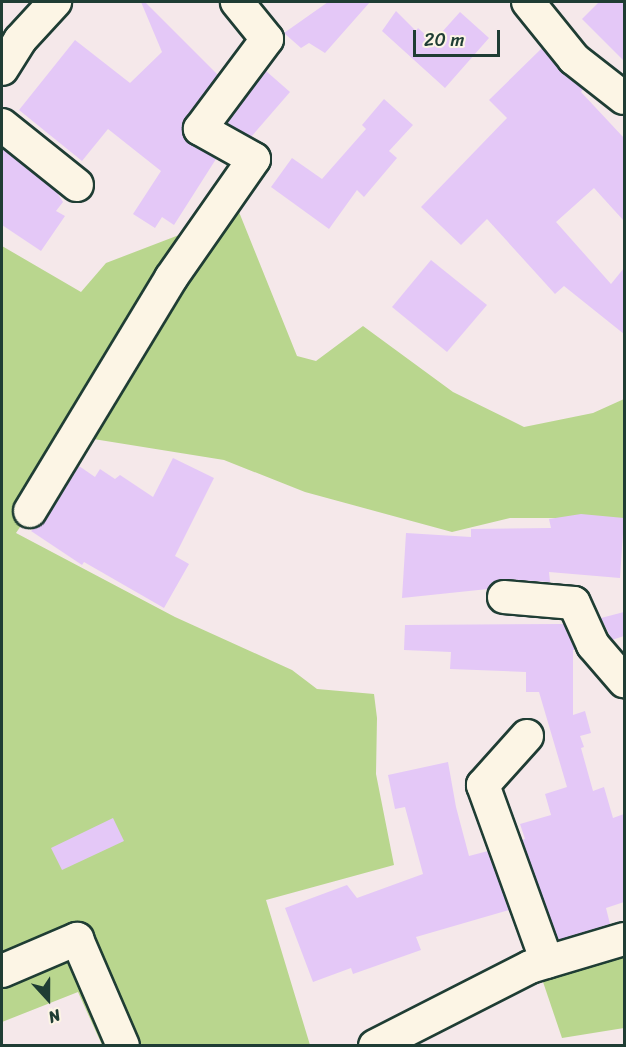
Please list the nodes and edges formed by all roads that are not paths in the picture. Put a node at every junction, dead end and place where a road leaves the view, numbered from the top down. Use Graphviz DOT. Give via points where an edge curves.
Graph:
graph roads {
  1 [pos="55,2"];
  2 [pos="237,2"];
  3 [pos="528,2"];
  4 [pos="2,69"];
  5 [pos="624,98"];
  6 [pos="2,125"];
  7 [pos="77,185"];
  8 [pos="30,512"];
  9 [pos="504,597"];
  10 [pos="624,681"];
  11 [pos="527,736"];
  12 [pos="624,939"];
  13 [pos="547,962"];
  14 [pos="2,971"];
  15 [pos="123,1046"];
  16 [pos="375,1046"];
  1 -- 4 [label="street" via="20,40"];
  2 -- 8 [label="street" via="267,39 200,129 254,159 171,278"];
  3 -- 5 [label="street" via="574,59"];
  6 -- 7 [label="street"];
  9 -- 10 [label="street" via="574,603 593,645"];
  11 -- 13 [label="street" via="483,785"];
  12 -- 13 [label="street"];
  13 -- 16 [label="street"];
  14 -- 15 [label="street" via="77,939"];
}
